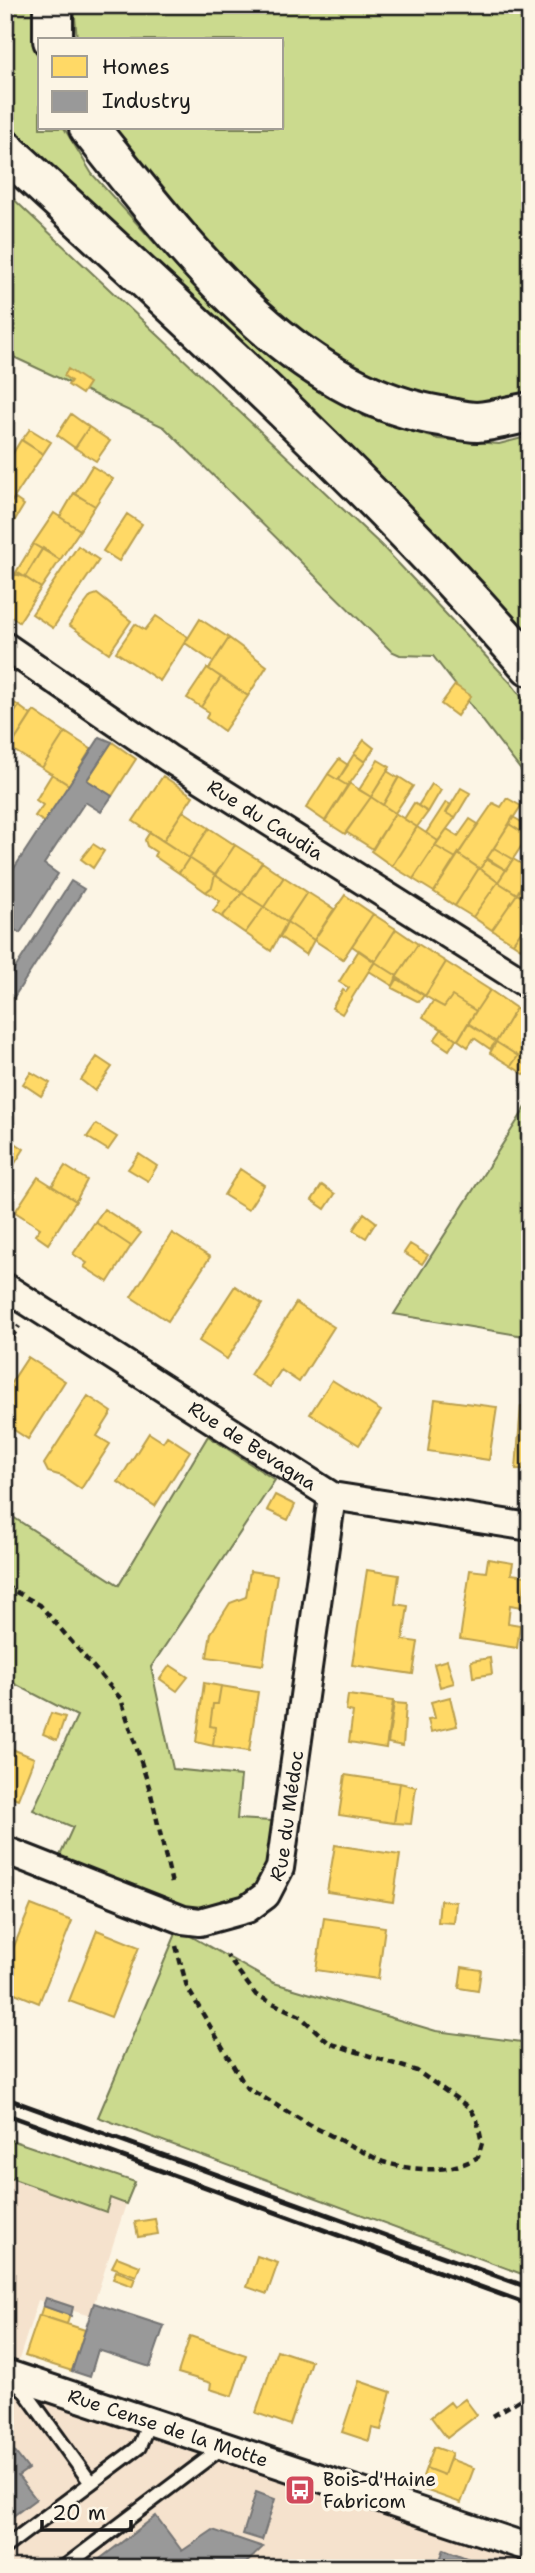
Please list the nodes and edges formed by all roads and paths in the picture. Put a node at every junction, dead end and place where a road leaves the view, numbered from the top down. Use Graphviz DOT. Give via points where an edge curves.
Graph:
graph roads {
  1 [pos="53,5"];
  2 [pos="53,38"];
  3 [pos="91,130"];
  4 [pos="5,150"];
  5 [pos="530,412"];
  6 [pos="5,646"];
  7 [pos="530,666"];
  8 [pos="530,986"];
  9 [pos="5,1286"];
  10 [pos="332,1496"];
  11 [pos="530,1527"];
  12 [pos="5,1586"];
  13 [pos="5,1850"];
  14 [pos="183,1920"];
  15 [pos="227,1956"];
  16 [pos="9,2374"];
  17 [pos="530,2393"];
  18 [pos="494,2416"];
  19 [pos="149,2422"];
  20 [pos="223,2447"];
  21 [pos="91,2483"];
  22 [pos="5,2547"];
  23 [pos="530,2548"];
  24 [pos="63,2568"];
  1 -- 2 [label="highway"];
  3 -- 5 [label="highway" via="156,211 242,305 327,375 411,411 476,422"];
  4 -- 7 [label="highway" via="401,524"];
  6 -- 8 [label="street, Rue du Caudia" via="168,758"];
  9 -- 10 [label="street, Rue de Bevagna"];
  10 -- 11 [label="street, Rue de Bevagna"];
  10 -- 14 [label="street, Rue du Médoc" via="281,1868 266,1895 247,1909 216,1920"];
  12 -- 14 [label="path" via="40,1605 121,1699"];
  13 -- 14 [label="street, Rue du Médoc"];
  14 -- 15 [label="path" via="175,1942 180,1970 246,2087 308,2124 405,2169 436,2169 478,2157 482,2143 470,2108 417,2071 329,2043 299,2016 256,1996"];
  16 -- 19 [label="street, Rue Cense de la Motte"];
  16 -- 21 [label="lane"];
  17 -- 18 [label="path"];
  19 -- 20 [label="street, Rue Cense de la Motte"];
  19 -- 21 [label="lane" via="139,2447"];
  20 -- 23 [label="street, Rue Cense de la Motte"];
  20 -- 24 [label="lane"];
  21 -- 22 [label="lane"];
}
